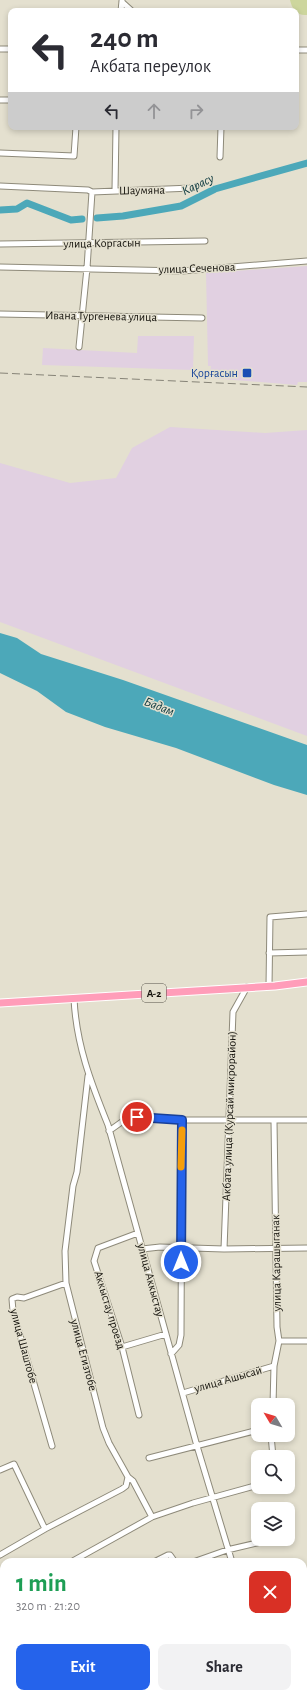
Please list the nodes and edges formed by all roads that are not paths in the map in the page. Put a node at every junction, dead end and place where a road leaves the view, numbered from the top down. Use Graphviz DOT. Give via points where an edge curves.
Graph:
graph roads {
  1 [pos="76,130"];
  2 [pos="116,130"];
  3 [pos="221,130"];
  4 [pos="0,153"];
  5 [pos="220,157"];
  6 [pos="0,186"];
  7 [pos="192,188"];
  8 [pos="115,190"];
  9 [pos="90,191"];
  10 [pos="205,241"];
  11 [pos="89,243"];
  12 [pos="0,244"];
  13 [pos="307,262"];
  14 [pos="0,267"];
  15 [pos="87,268"];
  16 [pos="0,314"];
  17 [pos="82,315"];
  18 [pos="202,318"];
  19 [pos="79,347"];
  20 [pos="307,914"];
  21 [pos="307,952"];
  22 [pos="270,953"];
  23 [pos="307,982"];
  24 [pos="269,986"];
  25 [pos="247,987"];
  26 [pos="74,998"];
  27 [pos="0,1003"];
  28 [pos="88,1076"];
  29 [pos="182,1120"];
  30 [pos="228,1120"];
  31 [pos="307,1120"];
  32 [pos="274,1121"];
  33 [pos="109,1131"];
  34 [pos="138,1233"];
  35 [pos="181,1247"];
  36 [pos="276,1248"];
  37 [pos="307,1248"];
  38 [pos="142,1249"];
  39 [pos="224,1249"];
  40 [pos="66,1283"];
  41 [pos="166,1334"];
  42 [pos="279,1341"];
  43 [pos="307,1341"];
  44 [pos="122,1347"];
  45 [pos="171,1354"];
  46 [pos="274,1366"];
  47 [pos="183,1392"];
  48 [pos="272,1398"];
  49 [pos="139,1414"];
  50 [pos="251,1432"];
  51 [pos="52,1446"];
  52 [pos="197,1446"];
  53 [pos="149,1458"];
  54 [pos="0,1470"];
  55 [pos="128,1476"];
  56 [pos="251,1487"];
  57 [pos="213,1498"];
  58 [pos="152,1517"];
  59 [pos="46,1529"];
  60 [pos="251,1544"];
  61 [pos="228,1550"];
  62 [pos="0,1556"];
  63 [pos="78,1558"];
  64 [pos="162,1558"];
  65 [pos="172,1558"];
  66 [pos="205,1558"];
  67 [pos="231,1558"];
  1 -- 4 [label="street" via="74,156"];
  2 -- 8 [label="street"];
  3 -- 5 [label="street"];
  6 -- 9 [label="street, Шаумяна"];
  7 -- 8 [label="street, Шаумяна"];
  8 -- 9 [label="street, Шаумяна"];
  9 -- 11 [label="street"];
  10 -- 11 [label="street, улица Коргасын"];
  11 -- 12 [label="street, улица Коргасын"];
  11 -- 15 [label="street"];
  13 -- 15 [label="street, улица Сеченова" via="182,270"];
  14 -- 15 [label="street, улица Сеченова"];
  15 -- 17 [label="street"];
  16 -- 17 [label="street, Ивана Тургенева улица"];
  17 -- 18 [label="street, Ивана Тургенева улица"];
  17 -- 19 [label="street"];
  20 -- 22 [label="street" via="271,917"];
  21 -- 22 [label="street"];
  22 -- 24 [label="street"];
  23 -- 24 [label="highway, A-2"];
  24 -- 25 [label="highway, A-2"];
  25 -- 26 [label="highway, A-2"];
  25 -- 30 [label="street, Акбата улица (Курсай микрорайон)" via="233,1012"];
  26 -- 27 [label="highway, A-2"];
  26 -- 28 [label="street, улица Аккыстау" via="75,1020"];
  28 -- 33 [label="street, улица Аккыстау"];
  28 -- 40 [label="street, улица Егизтобе" via="65,1251"];
  29 -- 30 [label="street"];
  29 -- 33 [label="street" via="137,1117 123,1121"];
  29 -- 35 [label="street"];
  30 -- 32 [label="street"];
  30 -- 39 [label="street, Акбата улица (Курсай микрорайон)"];
  31 -- 32 [label="street"];
  32 -- 36 [label="street, улица Карашыганак"];
  33 -- 34 [label="street, улица Аккыстау"];
  34 -- 38 [label="street, улица Аккыстау"];
  34 -- 44 [label="street, Аккыстау проезд" via="98,1248 94,1261"];
  35 -- 38 [label="street"];
  35 -- 39 [label="street"];
  35 -- 45 [label="street" via="181,1335 179,1345"];
  36 -- 37 [label="street"];
  36 -- 39 [label="street"];
  36 -- 42 [label="street, улица Карашыганак"];
  38 -- 41 [label="street, улица Аккыстау"];
  40 -- 51 [label="street, улица Шаштобе" via="24,1298 12,1299 13,1311"];
  40 -- 55 [label="street, улица Егизтобе" via="103,1428"];
  41 -- 44 [label="street"];
  41 -- 45 [label="street, улица Аккыстау"];
  42 -- 43 [label="street"];
  42 -- 46 [label="street, улица Карашыганак"];
  44 -- 49 [label="street, Аккыстау проезд"];
  45 -- 47 [label="street, улица Аккыстау"];
  46 -- 47 [label="street, улица Ашысай"];
  46 -- 48 [label="street, улица Карашыганак"];
  47 -- 52 [label="street, улица Аккыстау"];
  50 -- 52 [label="street"];
  52 -- 53 [label="street"];
  52 -- 57 [label="street, улица Аккыстау"];
  54 -- 59 [label="street" via="14,1464"];
  55 -- 58 [label="street, улица Егизтобе"];
  55 -- 59 [label="street" via="126,1486 122,1489"];
  56 -- 57 [label="street"];
  57 -- 58 [label="street" via="186,1504"];
  57 -- 61 [label="street, улица Аккыстау"];
  58 -- 63 [label="street"];
  59 -- 62 [label="street"];
  60 -- 61 [label="street"];
  61 -- 66 [label="street"];
  61 -- 67 [label="street, улица Аккыстау"];
  64 -- 65 [label="street" via="168,1555"];
}
